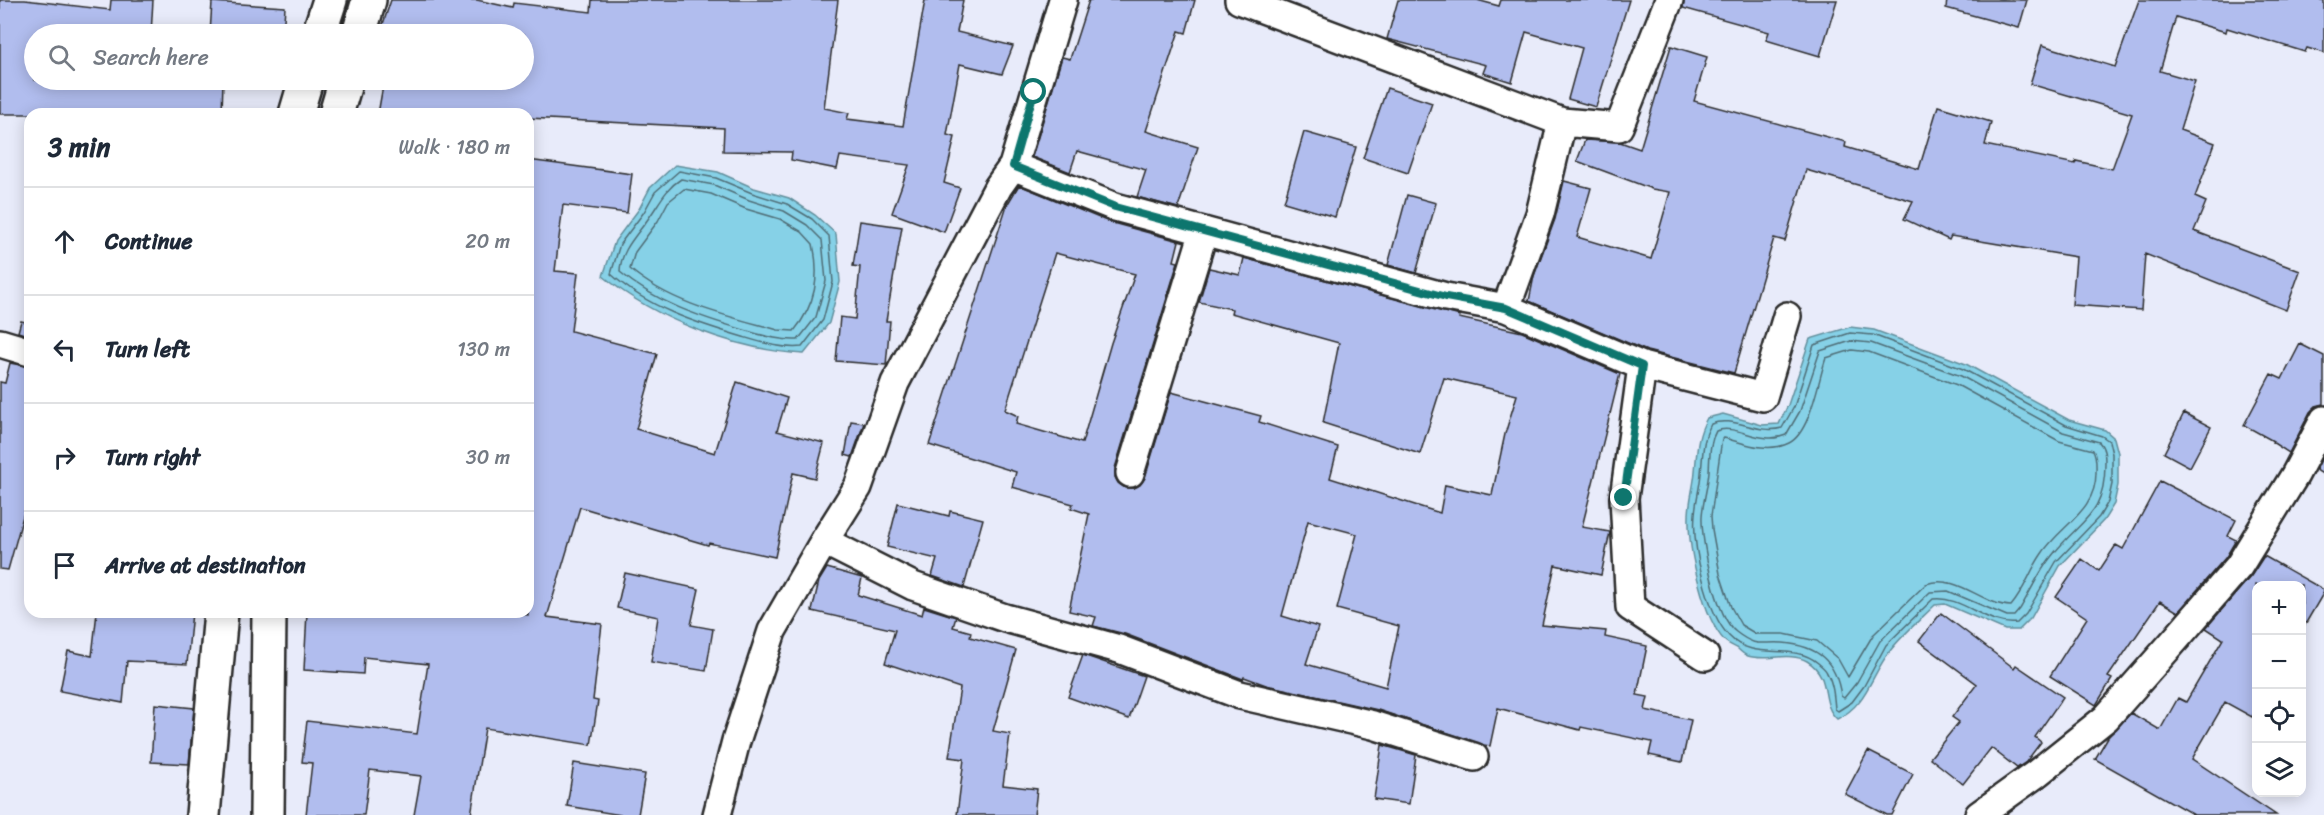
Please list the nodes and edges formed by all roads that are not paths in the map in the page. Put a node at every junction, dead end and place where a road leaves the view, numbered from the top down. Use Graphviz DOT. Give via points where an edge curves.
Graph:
graph roads {
  1 [pos="330,0"];
  2 [pos="369,0"];
  3 [pos="1063,0"];
  4 [pos="1239,0"];
  5 [pos="1669,0"];
  6 [pos="322,24"];
  7 [pos="362,24"];
  8 [pos="303,90"];
  9 [pos="343,90"];
  10 [pos="298,108"];
  11 [pos="338,108"];
  12 [pos="1562,122"];
  13 [pos="1013,166"];
  14 [pos="1204,231"];
  15 [pos="1506,308"];
  16 [pos="1787,316"];
  17 [pos="0,343"];
  18 [pos="24,350"];
  19 [pos="1642,366"];
  20 [pos="2324,420"];
  21 [pos="1130,473"];
  22 [pos="824,541"];
  23 [pos="220,618"];
  24 [pos="269,618"];
  25 [pos="1705,656"];
  26 [pos="1474,757"];
  27 [pos="203,815"];
  28 [pos="267,815"];
  29 [pos="717,815"];
  30 [pos="1979,815"];
  1 -- 6 [label="street"];
  2 -- 7 [label="street"];
  3 -- 13 [label="street"];
  4 -- 12 [label="street"];
  5 -- 12 [label="street" via="1619,127"];
  8 -- 10 [label="street"];
  9 -- 11 [label="street"];
  12 -- 15 [label="street" via="1540,214"];
  13 -- 14 [label="street" via="1115,207"];
  13 -- 22 [label="street" via="998,187 895,383 858,487"];
  14 -- 15 [label="street" via="1446,297"];
  14 -- 21 [label="street"];
  15 -- 19 [label="street"];
  16 -- 19 [label="street" via="1763,397"];
  17 -- 18 [label="street"];
  19 -- 25 [label="street" via="1624,498 1630,607"];
  20 -- 30 [label="street" via="2239,566 2175,640 2106,718"];
  22 -- 26 [label="street" via="913,586 1005,618 1119,649 1239,695 1373,725"];
  22 -- 29 [label="street" via="772,631"];
  23 -- 27 [label="street"];
  24 -- 28 [label="street"];
}
